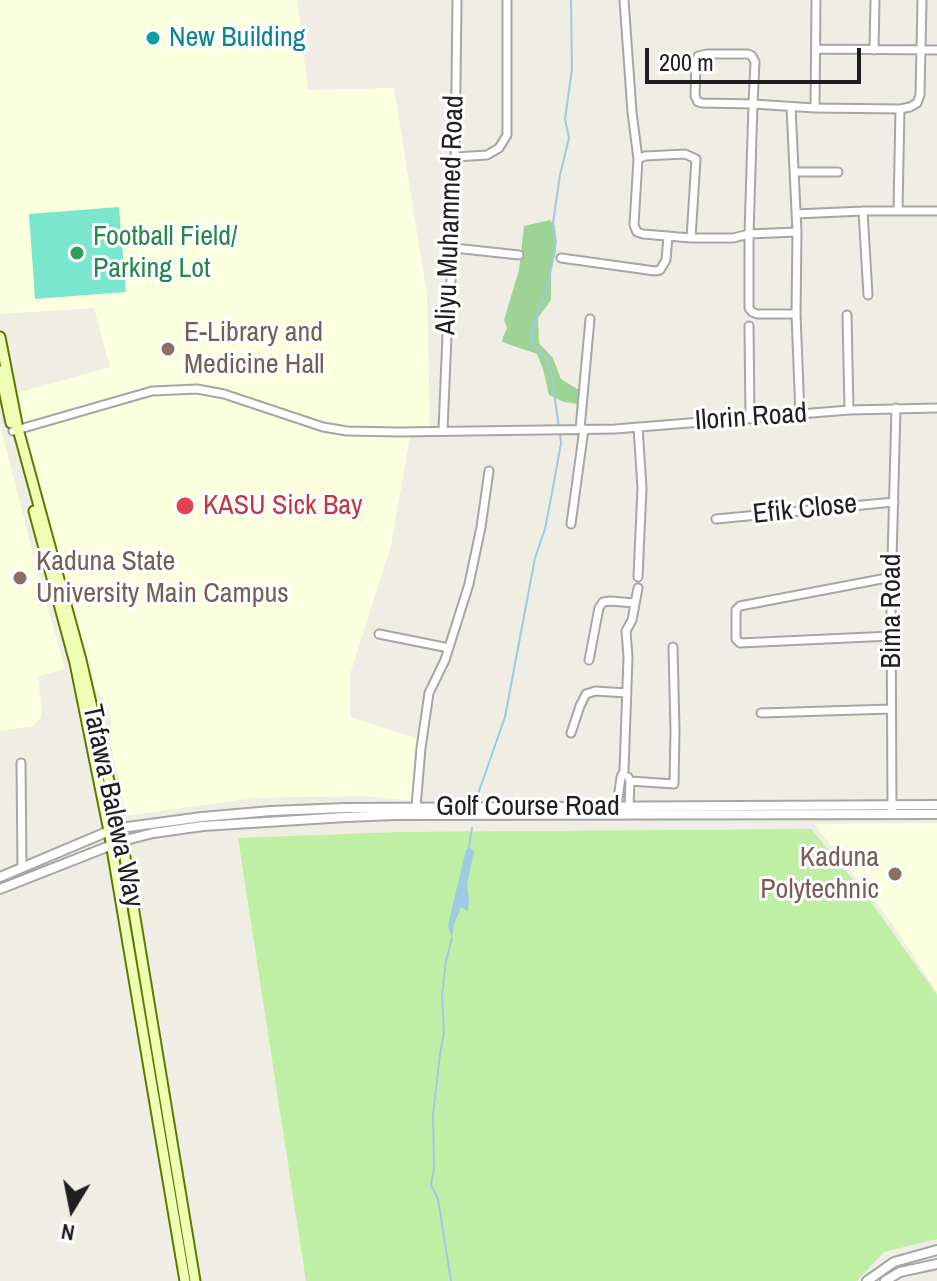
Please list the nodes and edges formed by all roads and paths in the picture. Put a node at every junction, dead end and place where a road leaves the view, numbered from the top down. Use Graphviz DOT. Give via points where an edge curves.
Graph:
graph roads {
  1 [pos="457,0"];
  2 [pos="507,0"];
  3 [pos="624,0"];
  4 [pos="816,0"];
  5 [pos="875,0"];
  6 [pos="922,0"];
  7 [pos="817,49"];
  8 [pos="874,50"];
  9 [pos="922,50"];
  10 [pos="937,50"];
  11 [pos="753,104"];
  12 [pos="791,107"];
  13 [pos="815,108"];
  14 [pos="900,109"];
  15 [pos="455,157"];
  16 [pos="638,159"];
  17 [pos="794,172"];
  18 [pos="838,172"];
  19 [pos="898,210"];
  20 [pos="863,211"];
  21 [pos="937,211"];
  22 [pos="796,214"];
  23 [pos="797,232"];
  24 [pos="749,234"];
  25 [pos="668,236"];
  26 [pos="691,238"];
  27 [pos="454,248"];
  28 [pos="519,255"];
  29 [pos="561,258"];
  30 [pos="868,295"];
  31 [pos="796,314"];
  32 [pos="847,315"];
  33 [pos="590,319"];
  34 [pos="749,326"];
  35 [pos="0,337"];
  36 [pos="0,371"];
  37 [pos="896,408"];
  38 [pos="937,408"];
  39 [pos="849,410"];
  40 [pos="800,415"];
  41 [pos="750,419"];
  42 [pos="638,427"];
  43 [pos="582,429"];
  44 [pos="16,430"];
  45 [pos="443,430"];
  46 [pos="489,471"];
  47 [pos="894,502"];
  48 [pos="716,519"];
  49 [pos="571,524"];
  50 [pos="638,577"];
  51 [pos="892,577"];
  52 [pos="638,588"];
  53 [pos="635,603"];
  54 [pos="379,634"];
  55 [pos="891,636"];
  56 [pos="673,647"];
  57 [pos="449,648"];
  58 [pos="589,660"];
  59 [pos="627,693"];
  60 [pos="891,709"];
  61 [pos="761,713"];
  62 [pos="571,733"];
  63 [pos="21,763"];
  64 [pos="624,771"];
  65 [pos="630,781"];
  66 [pos="937,805"];
  67 [pos="617,806"];
  68 [pos="629,806"];
  69 [pos="416,807"];
  70 [pos="892,810"];
  71 [pos="346,812"];
  72 [pos="937,814"];
  73 [pos="120,828"];
  74 [pos="109,831"];
  75 [pos="122,841"];
  76 [pos="110,845"];
  77 [pos="22,868"];
  78 [pos="0,877"];
  79 [pos="0,889"];
  80 [pos="937,1250"];
  81 [pos="937,1264"];
  82 [pos="185,1281"];
  83 [pos="195,1281"];
  84 [pos="867,1281"];
  85 [pos="885,1281"];
  1 -- 15 [label="street, Aliyu Muhammed Road"];
  2 -- 15 [label="street" via="507,135 487,155"];
  3 -- 16 [label="street"];
  4 -- 7 [label="street"];
  5 -- 8 [label="street"];
  6 -- 9 [label="street"];
  7 -- 8 [label="street"];
  7 -- 13 [label="street"];
  8 -- 9 [label="street"];
  9 -- 10 [label="street"];
  9 -- 14 [label="street" via="920,95 917,103"];
  11 -- 11 [label="street" via="698,102 698,56 752,56"];
  11 -- 12 [label="street"];
  11 -- 24 [label="street"];
  12 -- 13 [label="street"];
  12 -- 17 [label="street"];
  13 -- 14 [label="street"];
  14 -- 19 [label="street"];
  15 -- 27 [label="street, Aliyu Muhammed Road"];
  16 -- 25 [label="street" via="634,225 643,234"];
  16 -- 26 [label="street" via="685,154 696,159"];
  17 -- 18 [label="street"];
  17 -- 22 [label="street"];
  19 -- 20 [label="street"];
  19 -- 21 [label="street"];
  20 -- 22 [label="street"];
  20 -- 30 [label="street"];
  22 -- 23 [label="street"];
  23 -- 24 [label="street"];
  23 -- 31 [label="street"];
  24 -- 26 [label="street"];
  24 -- 31 [label="street" via="749,308 757,314"];
  25 -- 26 [label="street"];
  25 -- 29 [label="street" via="660,270"];
  27 -- 28 [label="street"];
  27 -- 45 [label="street, Aliyu Muhammed Road"];
  31 -- 40 [label="street"];
  32 -- 39 [label="street"];
  33 -- 43 [label="street"];
  34 -- 41 [label="street"];
  35 -- 44 [label="main road, Tafawa Balewa Way"];
  36 -- 44 [label="main road, Tafawa Balewa Way"];
  37 -- 38 [label="street, Ilorin Road"];
  37 -- 39 [label="street, Ilorin Road"];
  37 -- 47 [label="street, Bima Road"];
  39 -- 40 [label="street, Ilorin Road"];
  40 -- 41 [label="street, Ilorin Road"];
  41 -- 42 [label="street, Ilorin Road"];
  42 -- 43 [label="street, Ilorin Road"];
  42 -- 50 [label="street"];
  43 -- 45 [label="street, Ilorin Road"];
  43 -- 49 [label="street"];
  44 -- 45 [label="street, Ilorin Road" via="152,391 197,389 323,427 360,432"];
  44 -- 73 [label="main road, Tafawa Balewa Way" via="81,660"];
  44 -- 74 [label="main road, Tafawa Balewa Way" via="75,663"];
  46 -- 57 [label="street" via="469,584"];
  47 -- 48 [label="street, Efik Close"];
  47 -- 51 [label="street, Bima Road"];
  51 -- 55 [label="street, Bima Road"];
  51 -- 55 [label="street" via="736,610 740,643"];
  52 -- 53 [label="street"];
  53 -- 58 [label="street" via="603,602"];
  53 -- 59 [label="street" via="626,631"];
  54 -- 57 [label="street"];
  55 -- 60 [label="street, Bima Road"];
  56 -- 65 [label="street" via="674,784"];
  57 -- 69 [label="street" via="429,693"];
  59 -- 62 [label="street" via="586,694"];
  59 -- 64 [label="street"];
  60 -- 61 [label="street"];
  60 -- 70 [label="street, Bima Road"];
  63 -- 77 [label="street"];
  64 -- 65 [label="street"];
  64 -- 67 [label="street"];
  65 -- 68 [label="street"];
  66 -- 70 [label="street, Golf Course Road"];
  67 -- 68 [label="street, Golf Course Road"];
  67 -- 69 [label="street, Golf Course Road"];
  68 -- 70 [label="street, Golf Course Road"];
  69 -- 71 [label="street, Golf Course Road"];
  70 -- 71 [label="street, Golf Course Road"];
  70 -- 72 [label="street, Golf Course Road"];
  71 -- 73 [label="street, Golf Course Road" via="271,811"];
  71 -- 75 [label="street, Golf Course Road" via="203,826"];
  73 -- 74 [label="street, Golf Course Road"];
  73 -- 75 [label="main road, Tafawa Balewa Way"];
  74 -- 76 [label="main road, Tafawa Balewa Way"];
  74 -- 77 [label="street, Golf Course Road"];
  75 -- 76 [label="street, Golf Course Road"];
  75 -- 83 [label="main road, Tafawa Balewa Way"];
  76 -- 79 [label="street, Golf Course Road"];
  76 -- 82 [label="main road, Tafawa Balewa Way"];
  77 -- 78 [label="street, Golf Course Road"];
  80 -- 84 [label="street" via="894,1262"];
  81 -- 85 [label="street"];
}
